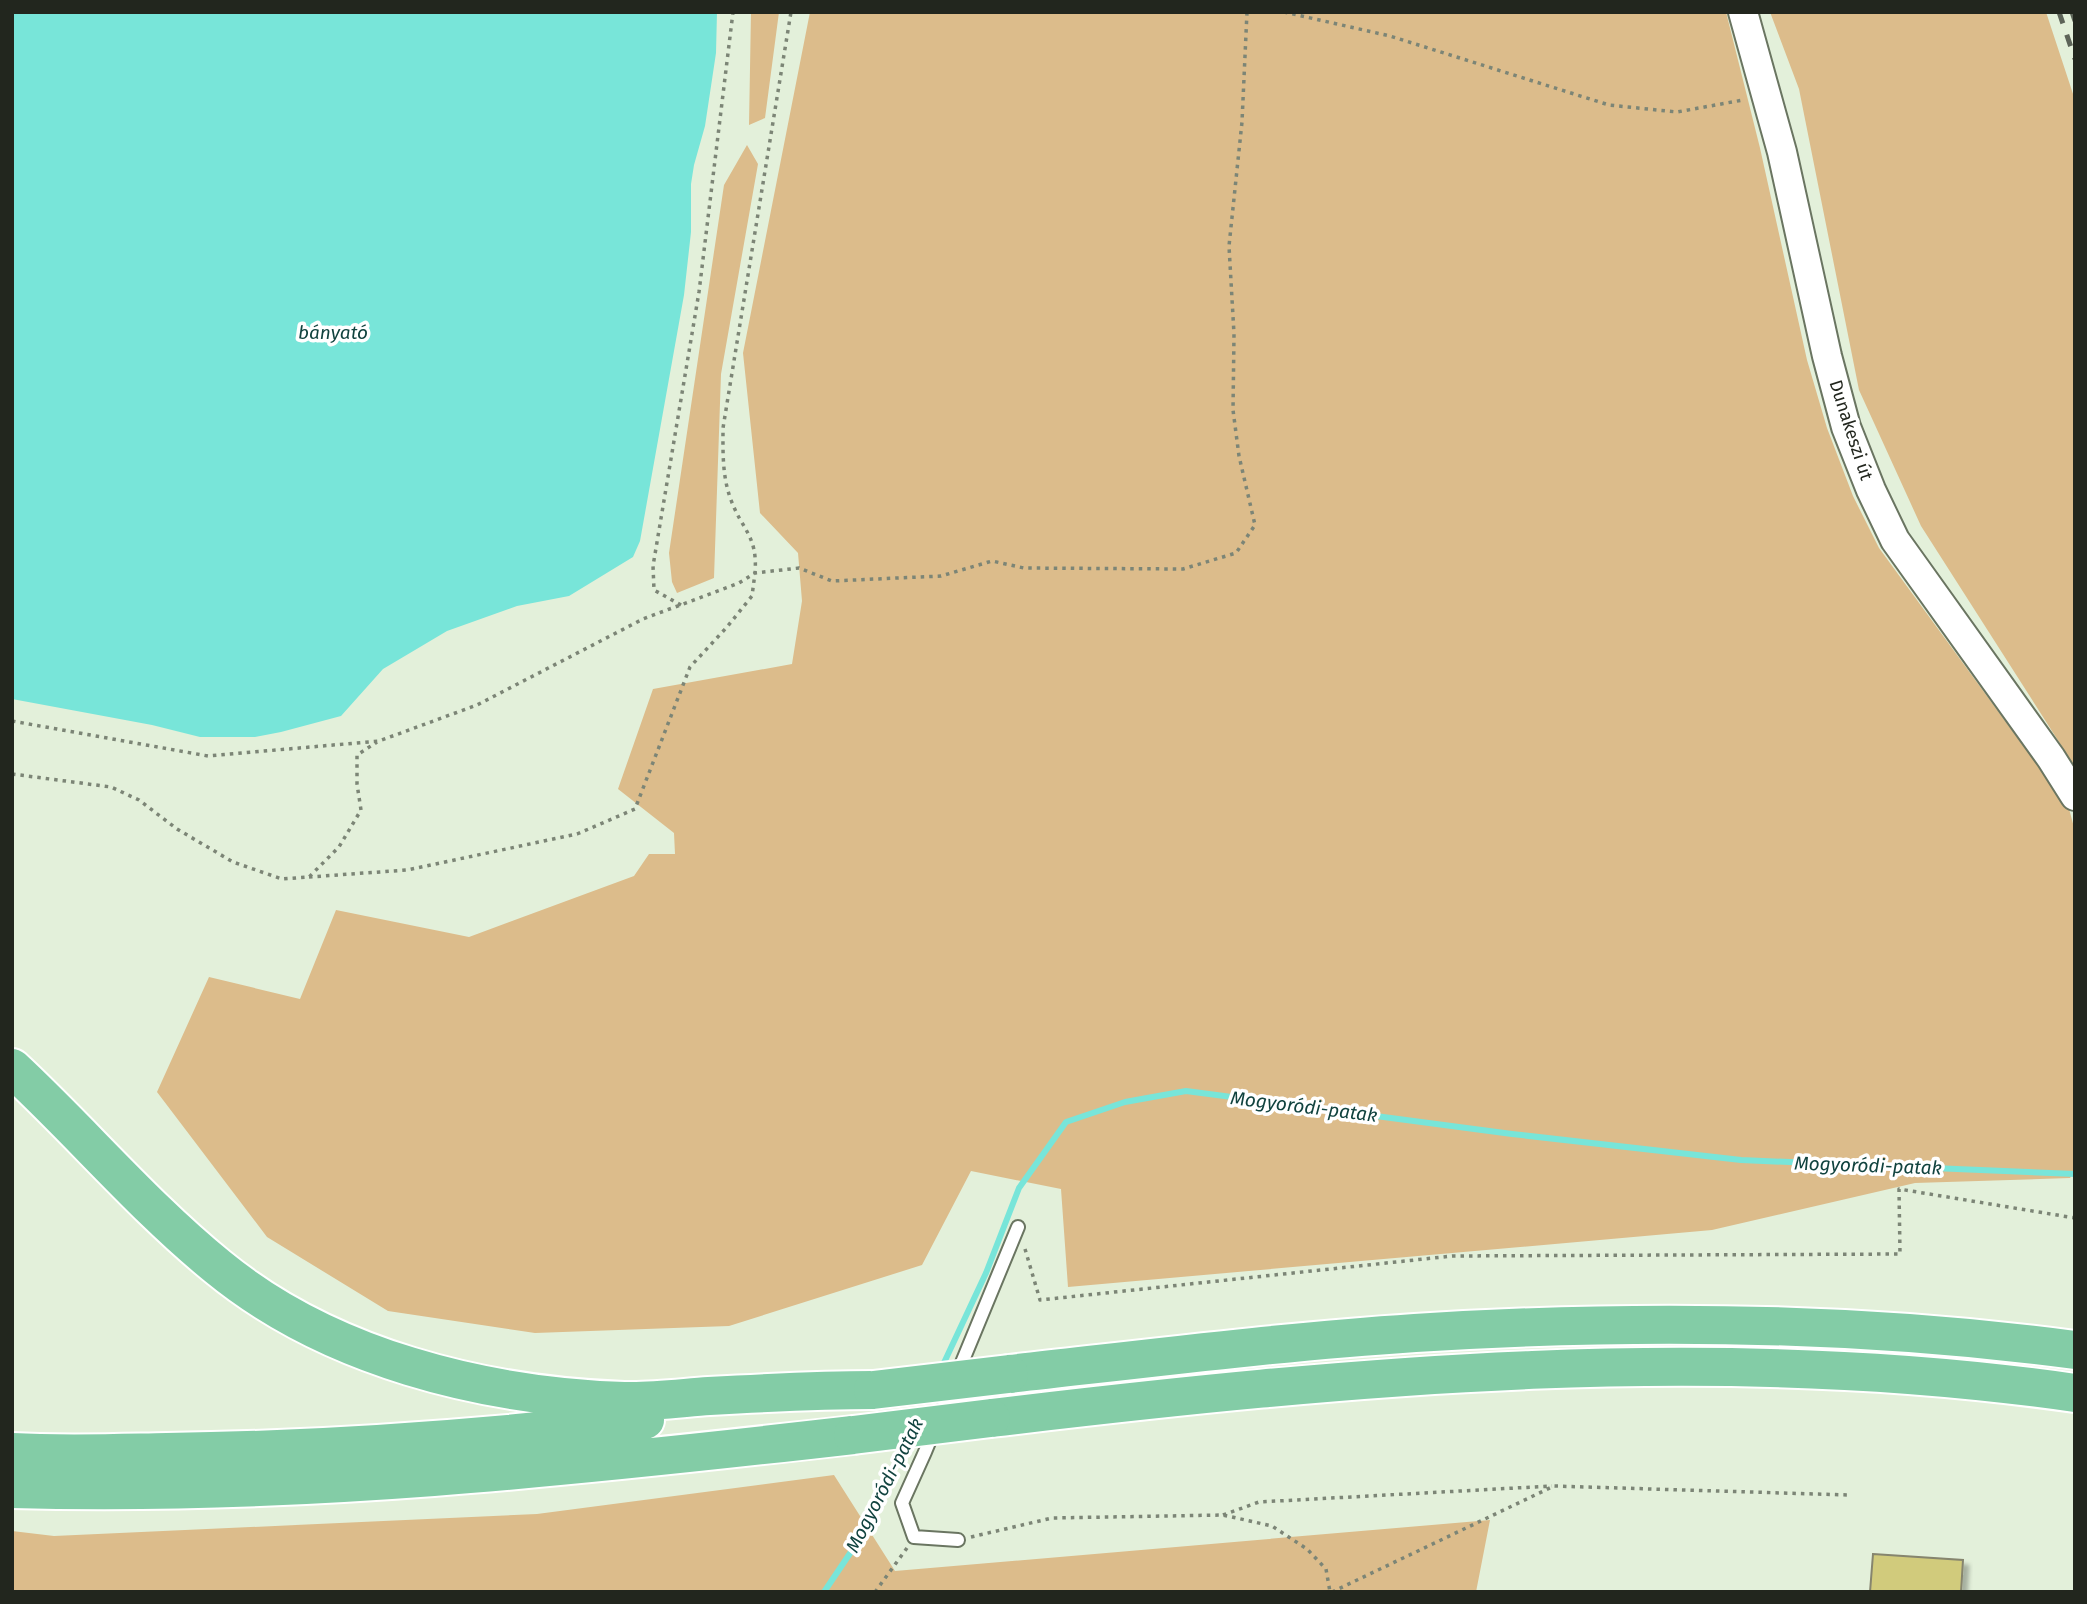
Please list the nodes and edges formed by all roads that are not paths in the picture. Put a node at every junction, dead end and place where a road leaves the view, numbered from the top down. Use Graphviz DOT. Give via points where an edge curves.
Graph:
graph roads {
  1 [pos="1743,12"];
  2 [pos="2075,796"];
  3 [pos="12,1068"];
  4 [pos="1018,1227"];
  5 [pos="2075,1350"];
  6 [pos="873,1390"];
  7 [pos="2075,1393"];
  8 [pos="12,1452"];
  9 [pos="12,1489"];
  10 [pos="958,1540"];
  1 -- 2 [label="street, Dunakeszi út" via="1782,152 1846,427 1871,490 1895,540"];
  3 -- 6 [label="highway" via="218,1267 306,1324 372,1354 503,1388 567,1397 627,1401"];
  4 -- 10 [label="lane" via="902,1503 914,1537"];
  5 -- 6 [label="highway, bridge" via="1885,1331 1670,1325 1431,1332"];
  6 -- 8 [label="highway" via="579,1427 416,1441 240,1451"];
  7 -- 9 [label="highway, bridge" via="1890,1374 1696,1366 1517,1370 1184,1395 662,1457 416,1479 241,1489"];
}
